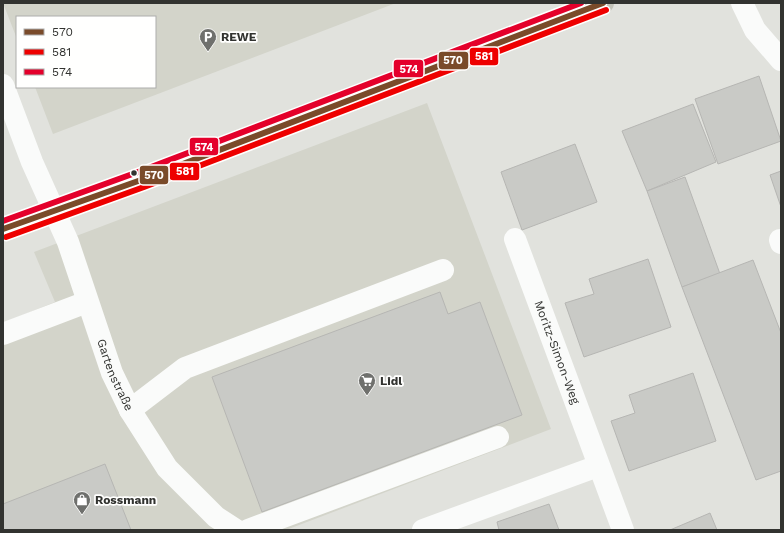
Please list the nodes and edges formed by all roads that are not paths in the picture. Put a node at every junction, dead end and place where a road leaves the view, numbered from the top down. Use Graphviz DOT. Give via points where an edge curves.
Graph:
graph roads {
  1 [pos="603,3"];
  2 [pos="742,3"];
  3 [pos="781,60"];
  4 [pos="3,85"];
  5 [pos="54,210"];
  6 [pos="3,229"];
  7 [pos="515,239"];
  8 [pos="443,270"];
  9 [pos="87,302"];
  10 [pos="3,334"];
  11 [pos="130,410"];
  12 [pos="498,438"];
  13 [pos="598,466"];
  14 [pos="210,523"];
  15 [pos="236,530"];
  16 [pos="248,530"];
  17 [pos="423,530"];
  18 [pos="623,530"];
  1 -- 5 [label="main road" via="141,180"];
  2 -- 3 [label="street" via="755,30"];
  4 -- 5 [label="street, Gartenstraße" via="32,162"];
  5 -- 6 [label="main road"];
  5 -- 9 [label="street, Gartenstraße" via="68,242"];
  7 -- 13 [label="street, Moritz-Simon-Weg"];
  8 -- 11 [label="street" via="185,368"];
  9 -- 10 [label="street"];
  9 -- 11 [label="street, Gartenstraße" via="112,373"];
  11 -- 14 [label="street, Gartenstraße" via="167,468"];
  12 -- 16 [label="street"];
  13 -- 17 [label="street"];
  13 -- 18 [label="street, Moritz-Simon-Weg"];
  14 -- 15 [label="street, Gartenstraße"];
}
